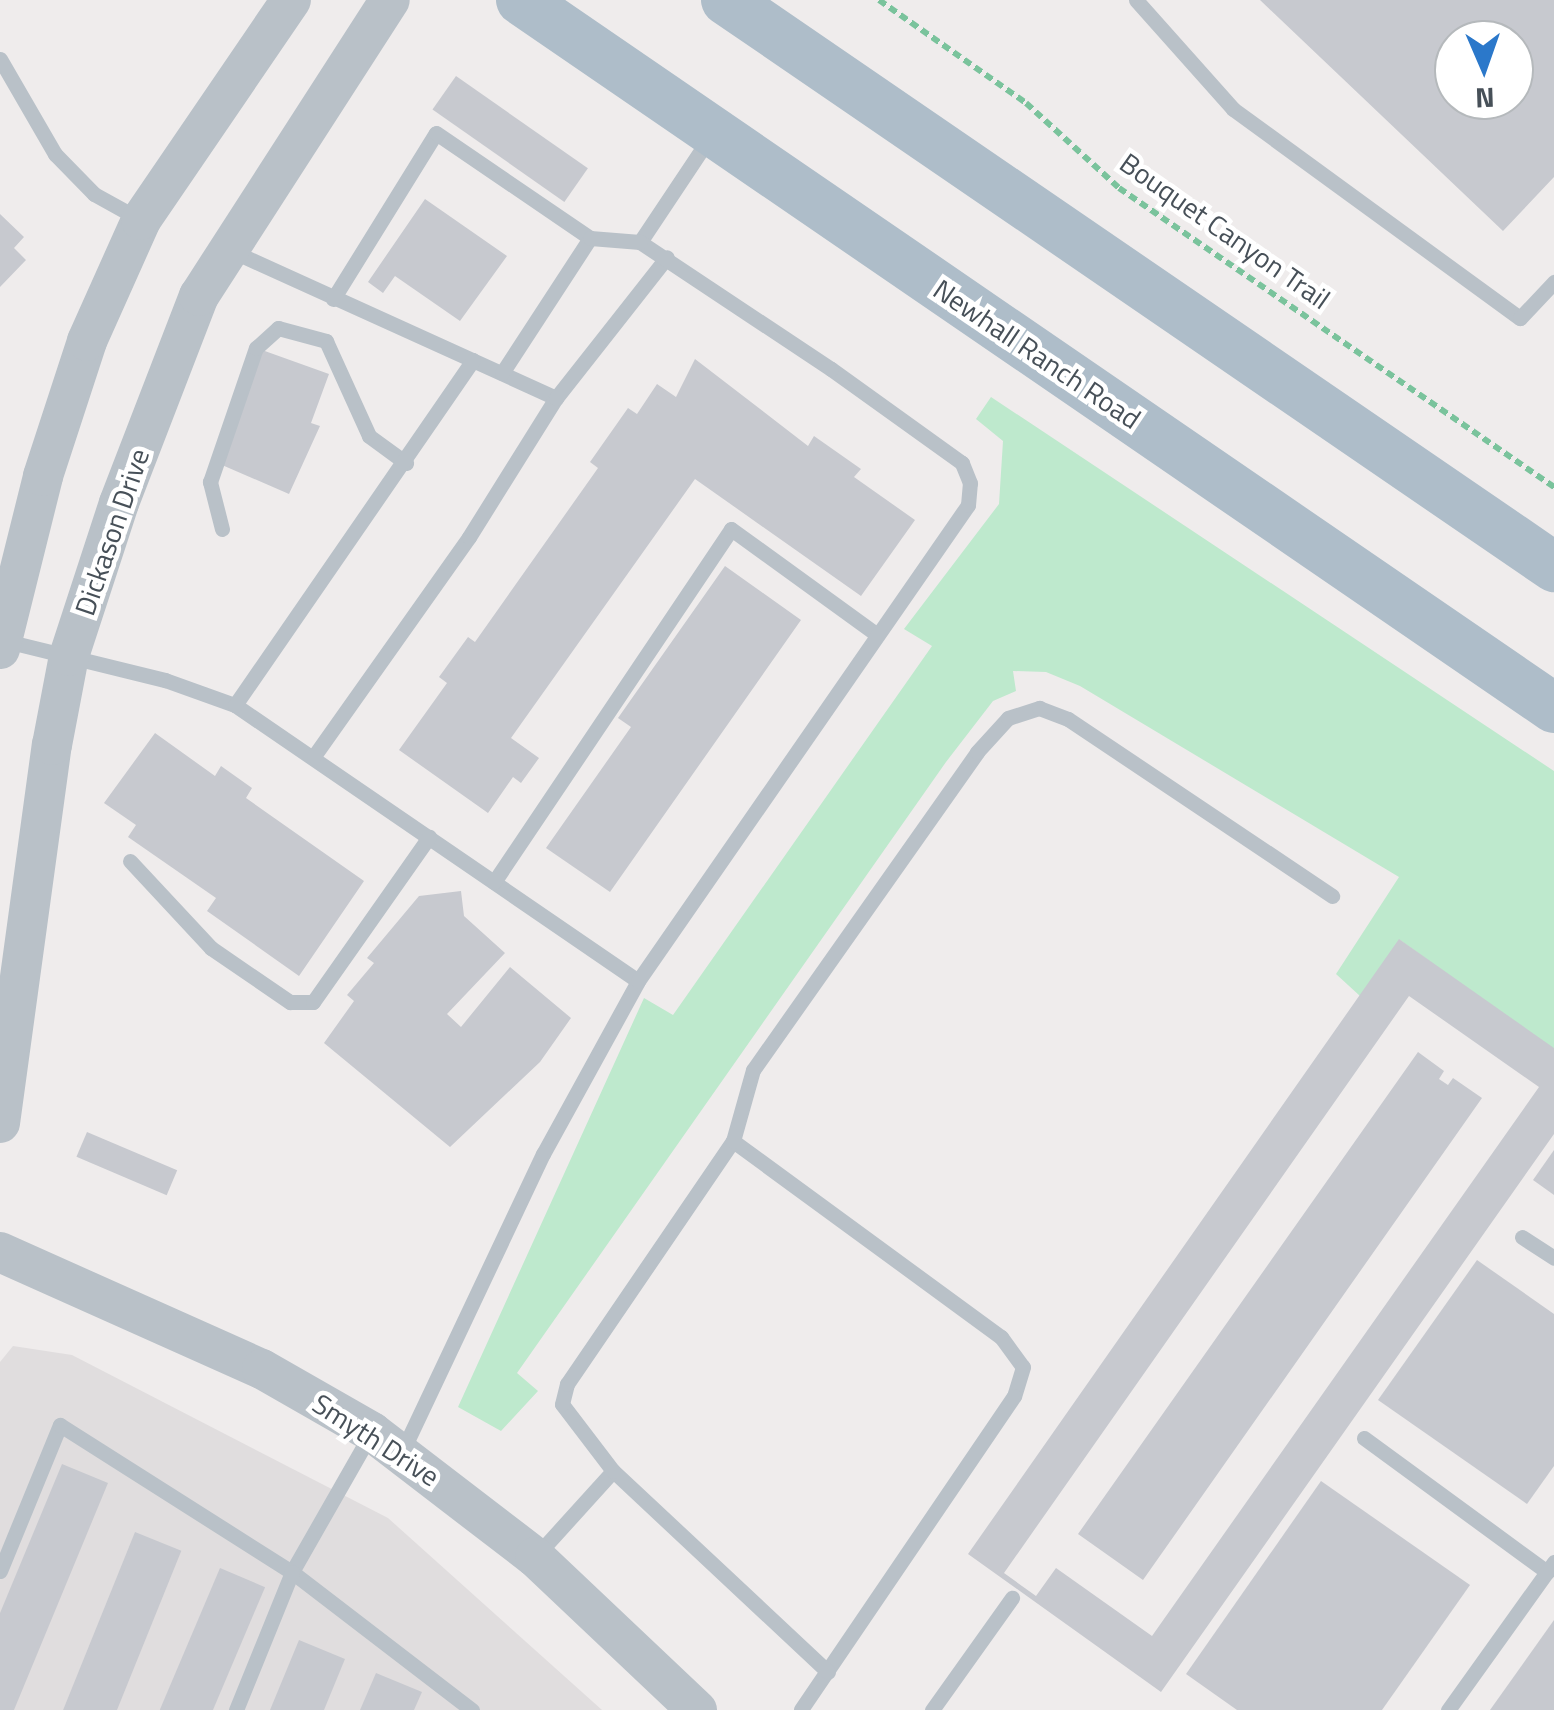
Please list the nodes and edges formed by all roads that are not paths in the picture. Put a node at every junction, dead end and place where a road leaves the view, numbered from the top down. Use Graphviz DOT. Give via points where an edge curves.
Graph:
graph roads {
  1 [pos="291,0"];
  2 [pos="390,0"];
  3 [pos="521,0"];
  4 [pos="726,0"];
  5 [pos="1136,0"];
  6 [pos="0,59"];
  7 [pos="714,132"];
  8 [pos="141,220"];
  9 [pos="590,238"];
  10 [pos="640,242"];
  11 [pos="226,248"];
  12 [pos="666,257"];
  13 [pos="1554,282"];
  14 [pos="333,299"];
  15 [pos="473,360"];
  16 [pos="502,373"];
  17 [pos="556,398"];
  18 [pos="406,463"];
  19 [pos="222,529"];
  20 [pos="1554,567"];
  21 [pos="876,634"];
  22 [pos="1,644"];
  23 [pos="70,656"];
  24 [pos="234,705"];
  25 [pos="1554,708"];
  26 [pos="314,756"];
  27 [pos="429,837"];
  28 [pos="130,861"];
  29 [pos="494,882"];
  30 [pos="1332,896"];
  31 [pos="638,981"];
  32 [pos="0,1123"];
  33 [pos="733,1141"];
  34 [pos="1522,1237"];
  35 [pos="0,1252"];
  36 [pos="1554,1258"];
  37 [pos="1364,1438"];
  38 [pos="387,1442"];
  39 [pos="612,1471"];
  40 [pos="535,1556"];
  41 [pos="1550,1567"];
  42 [pos="0,1572"];
  43 [pos="292,1572"];
  44 [pos="1012,1598"];
  45 [pos="828,1672"];
  46 [pos="682,1705"];
  47 [pos="236,1710"];
  48 [pos="472,1710"];
  49 [pos="801,1710"];
  50 [pos="932,1710"];
  51 [pos="1448,1710"];
  1 -- 8 [label="street"];
  2 -- 11 [label="street, Dickason Drive"];
  3 -- 7 [label="main road, Newhall Ranch Road"];
  4 -- 20 [label="main road"];
  5 -- 13 [label="lane" via="1233,110 1520,318"];
  6 -- 8 [label="lane" via="55,154 94,194"];
  7 -- 10 [label="lane"];
  7 -- 25 [label="main road, Newhall Ranch Road"];
  8 -- 22 [label="street" via="87,340 43,476"];
  9 -- 10 [label="lane"];
  9 -- 14 [label="lane" via="436,133"];
  9 -- 16 [label="lane"];
  10 -- 12 [label="lane"];
  11 -- 14 [label="lane"];
  11 -- 23 [label="street, Dickason Drive" via="199,296 118,503"];
  12 -- 17 [label="lane"];
  12 -- 21 [label="lane" via="962,463 968,505"];
  14 -- 15 [label="lane"];
  15 -- 16 [label="lane"];
  15 -- 18 [label="lane"];
  16 -- 17 [label="lane"];
  17 -- 26 [label="lane"];
  18 -- 19 [label="lane" via="369,436 326,341 278,328 256,348 210,482"];
  18 -- 24 [label="lane"];
  21 -- 29 [label="lane" via="732,529"];
  21 -- 31 [label="lane"];
  22 -- 23 [label="lane"];
  23 -- 24 [label="lane"];
  23 -- 32 [label="street, Dickason Drive"];
  24 -- 26 [label="lane"];
  26 -- 27 [label="lane"];
  27 -- 28 [label="lane" via="312,1002 290,1002 212,948"];
  27 -- 29 [label="lane"];
  29 -- 31 [label="lane"];
  30 -- 33 [label="lane" via="1068,719 1039,708 1008,718 753,1070"];
  31 -- 38 [label="lane"];
  33 -- 39 [label="lane" via="567,1384 562,1404 572,1426"];
  33 -- 45 [label="lane" via="1002,1337 1024,1368 1014,1396"];
  34 -- 36 [label="lane"];
  35 -- 38 [label="street, Smyth Drive" via="262,1369"];
  37 -- 41 [label="lane"];
  38 -- 40 [label="street, Smyth Drive"];
  38 -- 43 [label="lane"];
  39 -- 40 [label="lane"];
  39 -- 45 [label="lane"];
  40 -- 46 [label="street, Smyth Drive"];
  41 -- 51 [label="lane"];
  42 -- 43 [label="lane" via="60,1425"];
  43 -- 47 [label="lane"];
  43 -- 48 [label="lane"];
  44 -- 50 [label="lane"];
  45 -- 49 [label="lane"];
}
